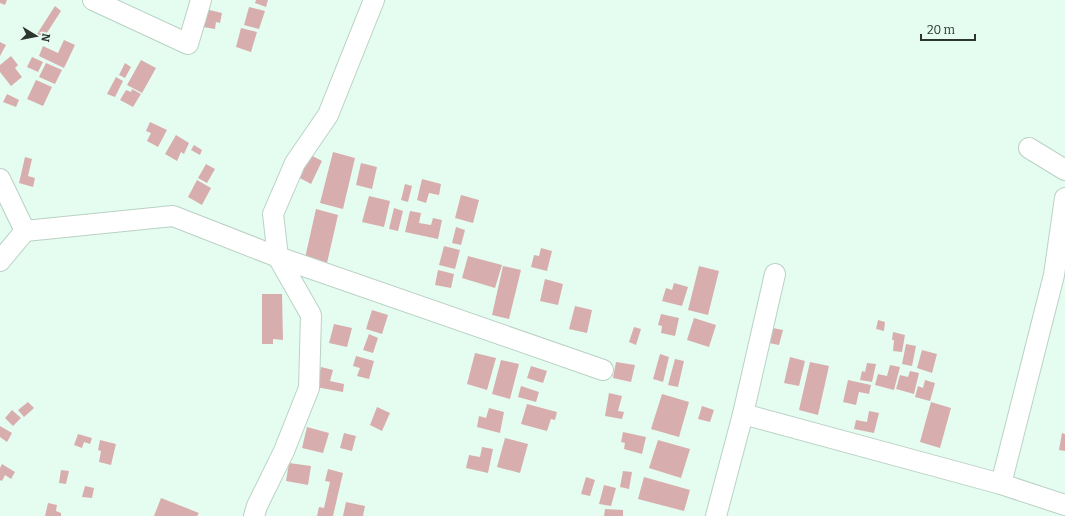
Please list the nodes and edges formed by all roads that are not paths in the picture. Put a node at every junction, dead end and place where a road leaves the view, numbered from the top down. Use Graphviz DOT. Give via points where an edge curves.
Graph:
graph roads {
  1 [pos="93,0"];
  2 [pos="201,0"];
  3 [pos="374,0"];
  4 [pos="1029,148"];
  5 [pos="1065,170"];
  6 [pos="0,179"];
  7 [pos="1065,198"];
  8 [pos="25,231"];
  9 [pos="278,257"];
  10 [pos="0,261"];
  11 [pos="774,274"];
  12 [pos="603,370"];
  13 [pos="743,414"];
  14 [pos="1001,484"];
  15 [pos="1065,505"];
  16 [pos="254,516"];
  17 [pos="716,516"];
  1 -- 2 [label="street" via="188,44"];
  3 -- 9 [label="street" via="328,115 295,163 273,214"];
  4 -- 5 [label="street"];
  6 -- 8 [label="street"];
  7 -- 14 [label="street" via="1054,275"];
  8 -- 9 [label="street" via="173,216"];
  8 -- 10 [label="street"];
  9 -- 12 [label="street"];
  9 -- 16 [label="street" via="311,315 309,388"];
  11 -- 13 [label="street"];
  13 -- 14 [label="street"];
  13 -- 17 [label="street"];
  14 -- 15 [label="street"];
}
